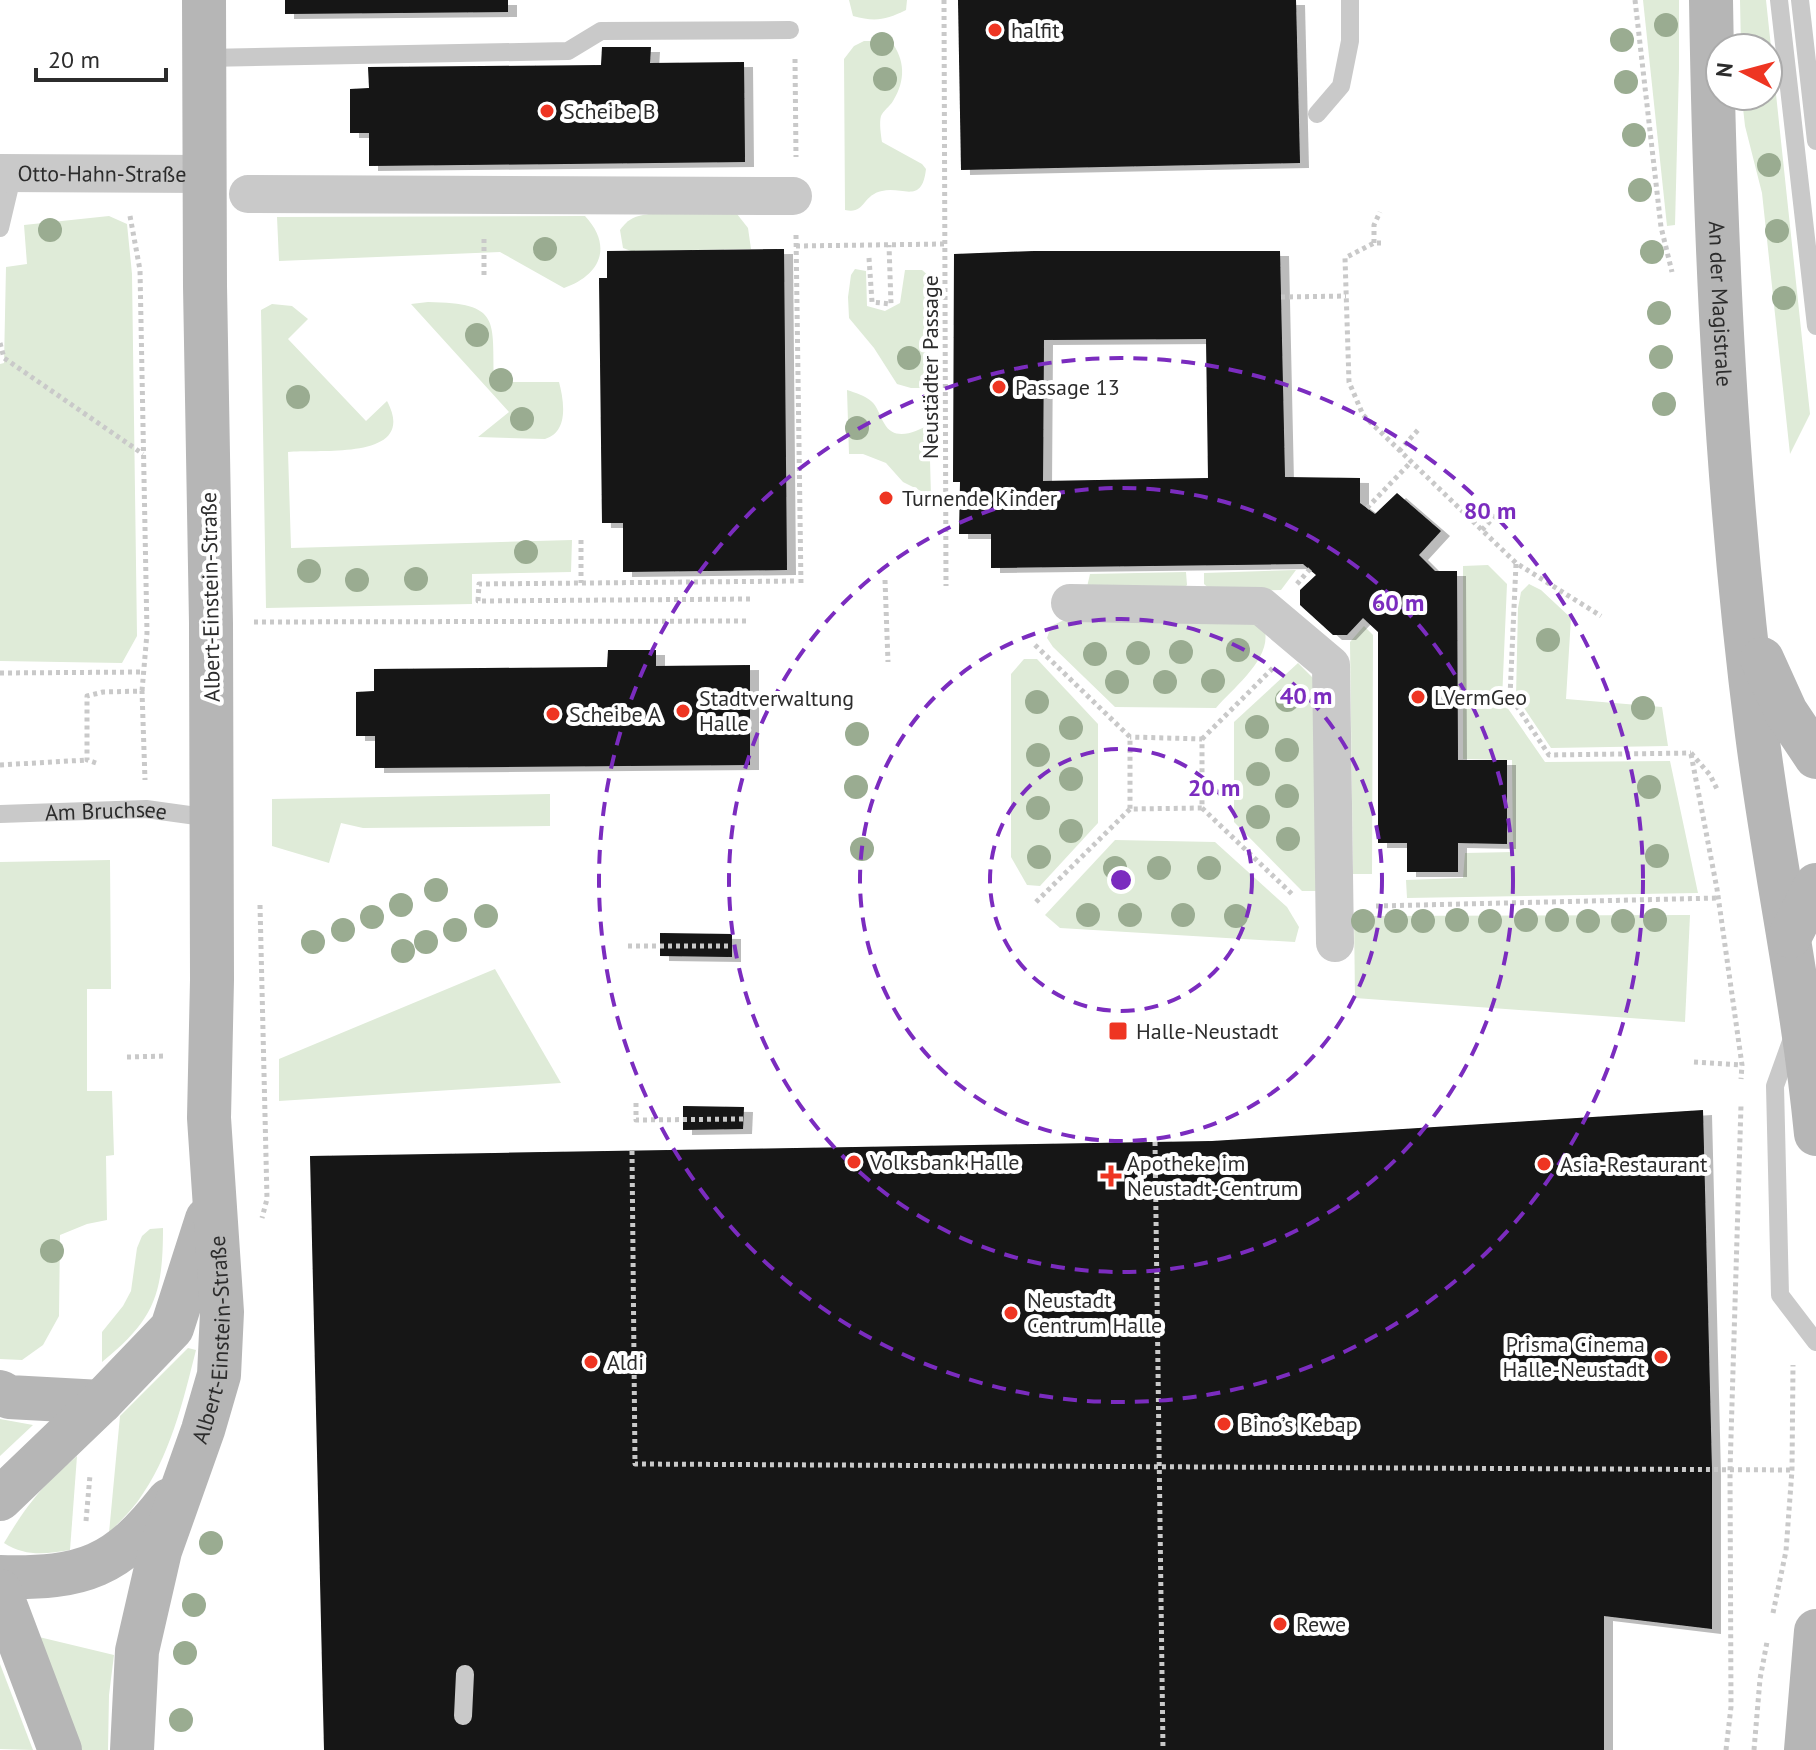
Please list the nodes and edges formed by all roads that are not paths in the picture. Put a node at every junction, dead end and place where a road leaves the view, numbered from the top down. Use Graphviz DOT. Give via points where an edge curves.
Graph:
graph roads {
  1 [pos="204,0"];
  2 [pos="1350,0"];
  3 [pos="1711,0"];
  4 [pos="1779,0"];
  5 [pos="1800,0"];
  6 [pos="793,38"];
  7 [pos="205,58"];
  8 [pos="1317,114"];
  9 [pos="1816,141"];
  10 [pos="7,173"];
  11 [pos="206,174"];
  12 [pos="248,194"];
  13 [pos="795,199"];
  14 [pos="0,228"];
  15 [pos="1816,323"];
  16 [pos="1070,603"];
  17 [pos="1744,607"];
  18 [pos="1816,757"];
  19 [pos="0,814"];
  20 [pos="211,818"];
  21 [pos="1816,885"];
  22 [pos="1335,925"];
  23 [pos="1790,936"];
  24 [pos="1801,1015"];
  25 [pos="1816,1134"];
  26 [pos="215,1194"];
  27 [pos="1816,1342"];
  28 [pos="0,1392"];
  29 [pos="101,1402"];
  30 [pos="183,1482"];
  31 [pos="0,1499"];
  32 [pos="0,1577"];
  33 [pos="0,1591"];
  34 [pos="1816,1631"];
  35 [pos="465,1674"];
  36 [pos="463,1716"];
  37 [pos="1805,1745"];
  38 [pos="60,1750"];
  39 [pos="132,1750"];
  1 -- 7 [label="street, Albert-Einstein-Straße"];
  2 -- 8 [label="lane" via="1350,41 1341,86"];
  3 -- 17 [label="street, An der Magistrale" via="1723,366"];
  4 -- 15 [label="lane"];
  5 -- 9 [label="lane"];
  6 -- 7 [label="lane" via="601,31 568,51"];
  7 -- 11 [label="street, Albert-Einstein-Straße"];
  10 -- 11 [label="street, Otto-Hahn-Straße"];
  10 -- 14 [label="lane"];
  11 -- 20 [label="street, Albert-Einstein-Straße"];
  12 -- 13 [label="street"];
  16 -- 22 [label="street" via="1261,606 1331,665"];
  17 -- 18 [label="street, An der Magistrale" via="1786,712"];
  17 -- 23 [label="street, An der Magistrale" via="1774,853"];
  19 -- 20 [label="lane, Am Bruchsee" via="146,809"];
  20 -- 26 [label="street, Albert-Einstein-Straße" via="209,1118"];
  21 -- 23 [label="street"];
  23 -- 24 [label="street, An der Magistrale"];
  24 -- 25 [label="street, An der Magistrale"];
  24 -- 27 [label="lane" via="1775,1086 1780,1295"];
  26 -- 29 [label="street, Albert-Einstein-Straße" via="172,1328"];
  26 -- 30 [label="street, Albert-Einstein-Straße" via="222,1312 219,1375"];
  28 -- 29 [label="street" via="9,1397"];
  29 -- 31 [label="street, Albert-Einstein-Straße"];
  30 -- 32 [label="street, Albert-Einstein-Straße" via="121,1553 85,1570 40,1578"];
  30 -- 39 [label="street, Albert-Einstein-Straße" via="160,1551 137,1651"];
  33 -- 38 [label="street"];
  34 -- 37 [label="street"];
  35 -- 36 [label="lane"];
}
